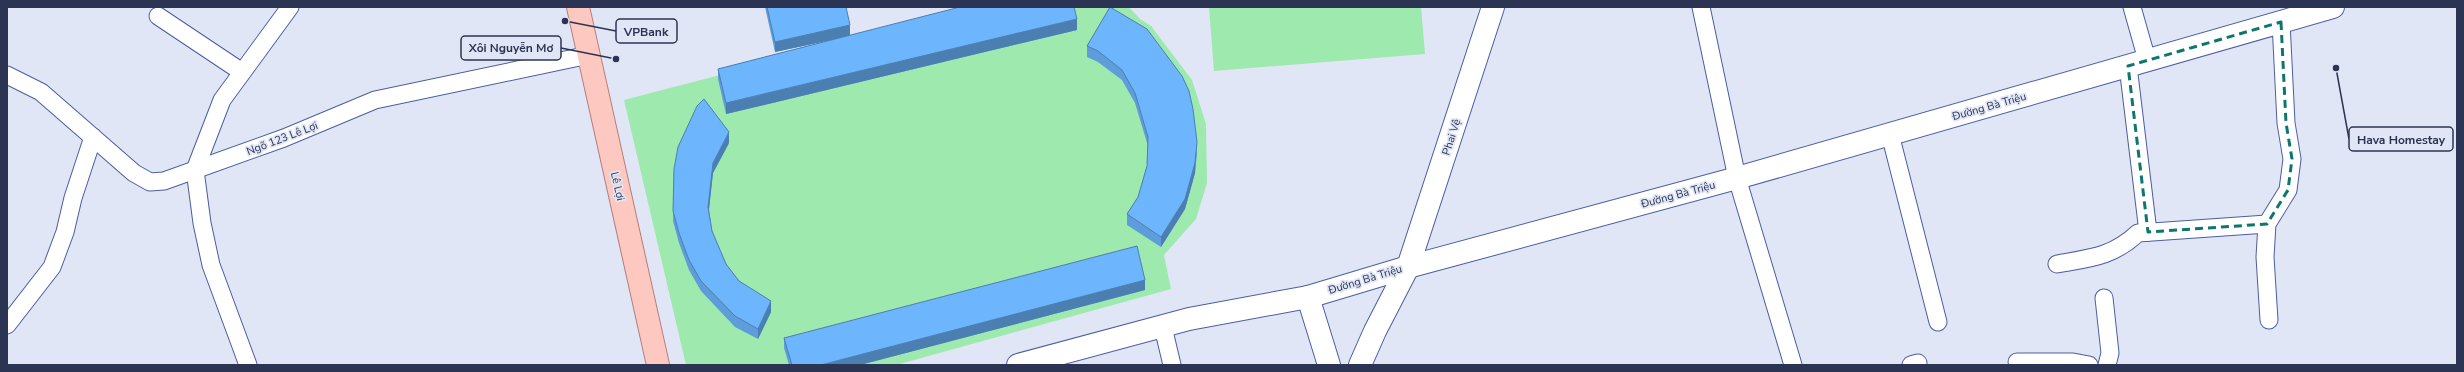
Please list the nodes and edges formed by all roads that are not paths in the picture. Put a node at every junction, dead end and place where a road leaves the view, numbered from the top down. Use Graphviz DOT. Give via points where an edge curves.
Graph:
graph roads {
  1 [pos="290,7"];
  2 [pos="578,7"];
  3 [pos="1493,7"];
  4 [pos="1701,7"];
  5 [pos="2132,7"];
  6 [pos="2333,7"];
  7 [pos="158,16"];
  8 [pos="2281,22"];
  9 [pos="589,55"];
  10 [pos="2138,63"];
  11 [pos="242,72"];
  12 [pos="7,75"];
  13 [pos="1890,134"];
  14 [pos="93,137"];
  15 [pos="195,170"];
  16 [pos="1737,178"];
  17 [pos="2267,224"];
  18 [pos="2148,232"];
  19 [pos="2058,264"];
  20 [pos="1408,266"];
  21 [pos="1308,297"];
  22 [pos="2104,298"];
  23 [pos="2270,320"];
  24 [pos="1938,322"];
  25 [pos="7,325"];
  26 [pos="1163,327"];
  27 [pos="2018,362"];
  28 [pos="248,365"];
  29 [pos="658,365"];
  30 [pos="1018,365"];
  31 [pos="1172,365"];
  32 [pos="1329,365"];
  33 [pos="1360,365"];
  34 [pos="1793,365"];
  35 [pos="2089,365"];
  36 [pos="2107,365"];
  1 -- 11 [label="street"];
  2 -- 9 [label="main road, Lê Lợi"];
  3 -- 20 [label="main road, Phai Vệ"];
  4 -- 16 [label="street"];
  5 -- 10 [label="street"];
  6 -- 8 [label="main road, Đường Bà Triệu"];
  7 -- 11 [label="street"];
  8 -- 10 [label="main road, Đường Bà Triệu"];
  8 -- 17 [label="street" via="2286,123 2292,159 2288,190"];
  9 -- 15 [label="street, Ngõ 123 Lê Lợi" via="375,100 284,138"];
  9 -- 29 [label="main road, Lê Lợi"];
  10 -- 13 [label="main road, Đường Bà Triệu"];
  10 -- 18 [label="street"];
  11 -- 15 [label="street" via="222,100"];
  12 -- 14 [label="street, Ngõ 123 Lê Lợi" via="41,92"];
  13 -- 16 [label="main road, Đường Bà Triệu"];
  13 -- 24 [label="street"];
  14 -- 15 [label="street, Ngõ 123 Lê Lợi" via="134,172 150,182 164,181"];
  14 -- 25 [label="street" via="52,267"];
  15 -- 28 [label="street" via="210,265"];
  16 -- 20 [label="main road, Đường Bà Triệu"];
  16 -- 34 [label="street"];
  17 -- 18 [label="street"];
  17 -- 23 [label="street" via="2265,257"];
  18 -- 19 [label="street" via="2138,233 2124,246 2109,254"];
  20 -- 21 [label="main road, Đường Bà Triệu"];
  20 -- 33 [label="main road, Phai Vệ"];
  21 -- 26 [label="main road, Đường Bà Triệu" via="1189,319"];
  21 -- 32 [label="main road"];
  22 -- 36 [label="street" via="2110,353"];
  26 -- 30 [label="main road, Đường Bà Triệu"];
  26 -- 31 [label="street"];
  27 -- 35 [label="street" via="2074,362"];
}
